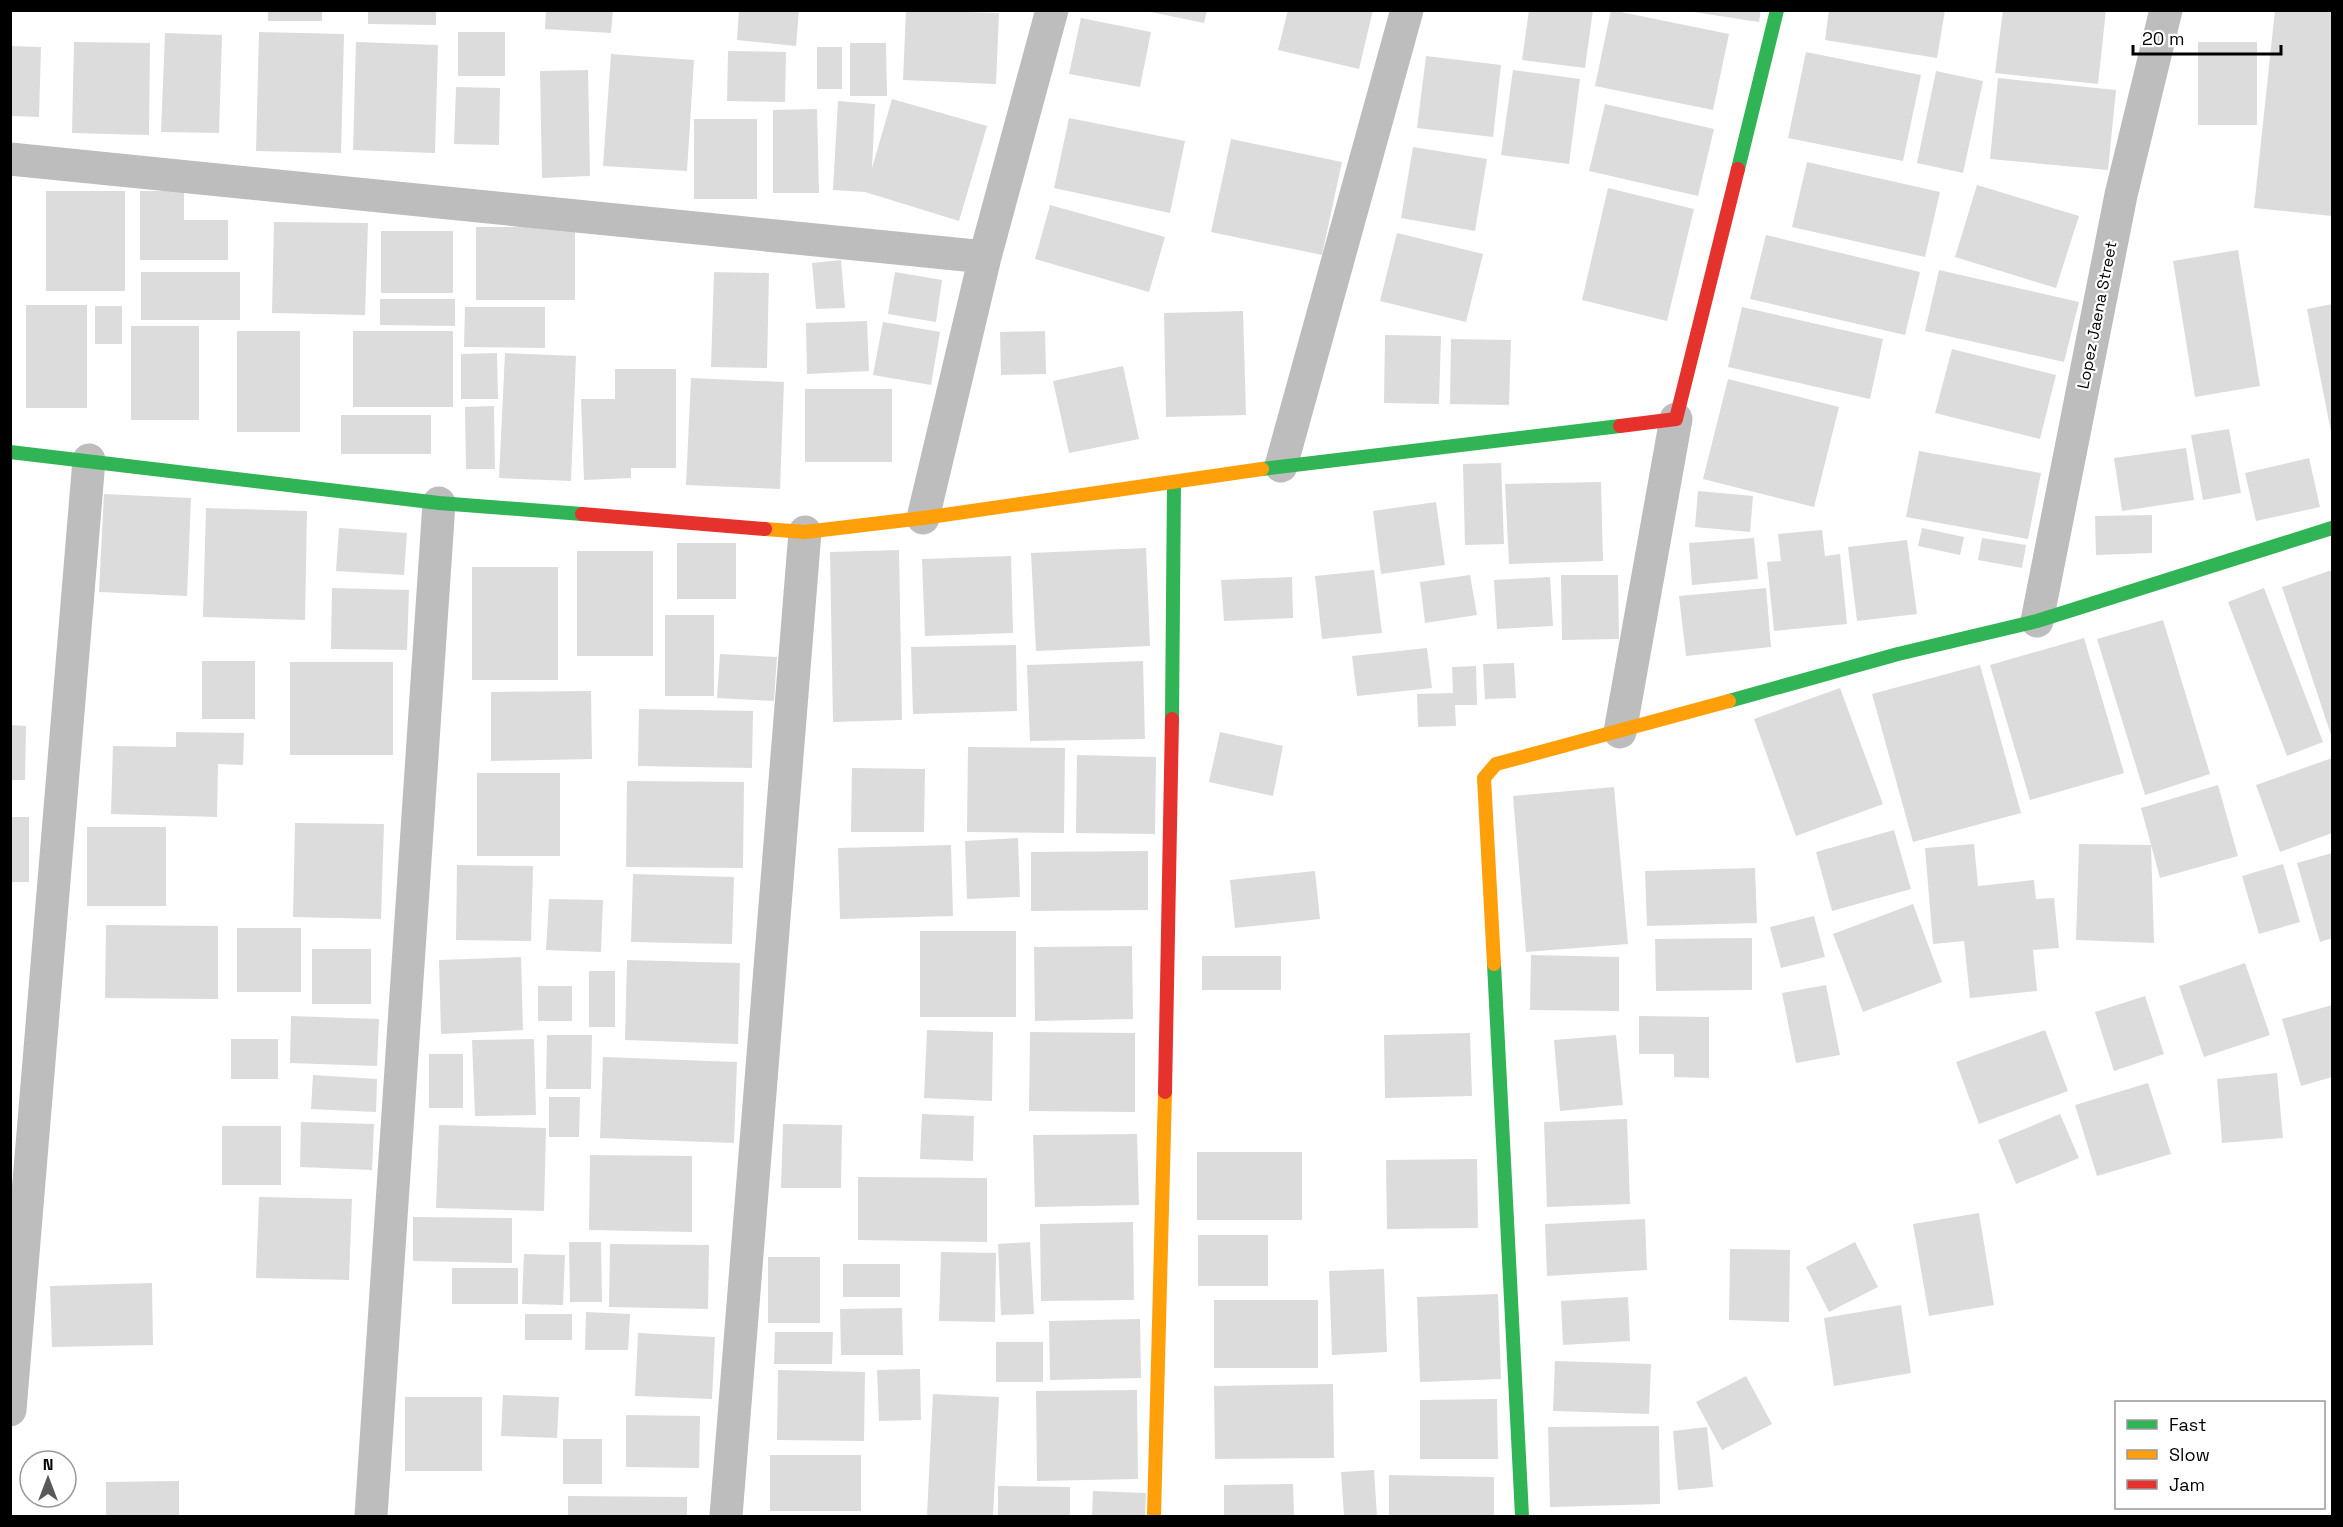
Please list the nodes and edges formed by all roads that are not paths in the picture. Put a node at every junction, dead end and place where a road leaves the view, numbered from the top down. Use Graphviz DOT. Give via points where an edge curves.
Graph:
graph roads {
  1 [pos="1052,10"];
  2 [pos="1407,10"];
  3 [pos="1777,10"];
  4 [pos="2166,10"];
  5 [pos="10,159"];
  6 [pos="985,257"];
  7 [pos="1676,419"];
  8 [pos="10,452"];
  9 [pos="89,460"];
  10 [pos="1281,466"];
  11 [pos="1174,482"];
  12 [pos="439,503"];
  13 [pos="923,518"];
  14 [pos="2332,528"];
  15 [pos="805,532"];
  16 [pos="2037,621"];
  17 [pos="1620,732"];
  18 [pos="10,1410"];
  19 [pos="370,1516"];
  20 [pos="726,1516"];
  21 [pos="1154,1516"];
  22 [pos="1522,1516"];
  1 -- 6 [label="street"];
  2 -- 10 [label="street"];
  3 -- 7 [label="street"];
  4 -- 16 [label="street, Lopez Jaena Street" via="2121,195"];
  5 -- 6 [label="street"];
  6 -- 13 [label="street"];
  7 -- 10 [label="street"];
  7 -- 17 [label="street"];
  8 -- 9 [label="street"];
  9 -- 12 [label="street"];
  9 -- 18 [label="street"];
  10 -- 11 [label="street"];
  11 -- 13 [label="street"];
  11 -- 21 [label="street" via="1170,882"];
  12 -- 15 [label="street"];
  12 -- 19 [label="street"];
  13 -- 15 [label="street"];
  14 -- 16 [label="street"];
  15 -- 20 [label="street"];
  16 -- 17 [label="street" via="1898,654"];
  17 -- 22 [label="street" via="1496,764 1484,777"];
}
